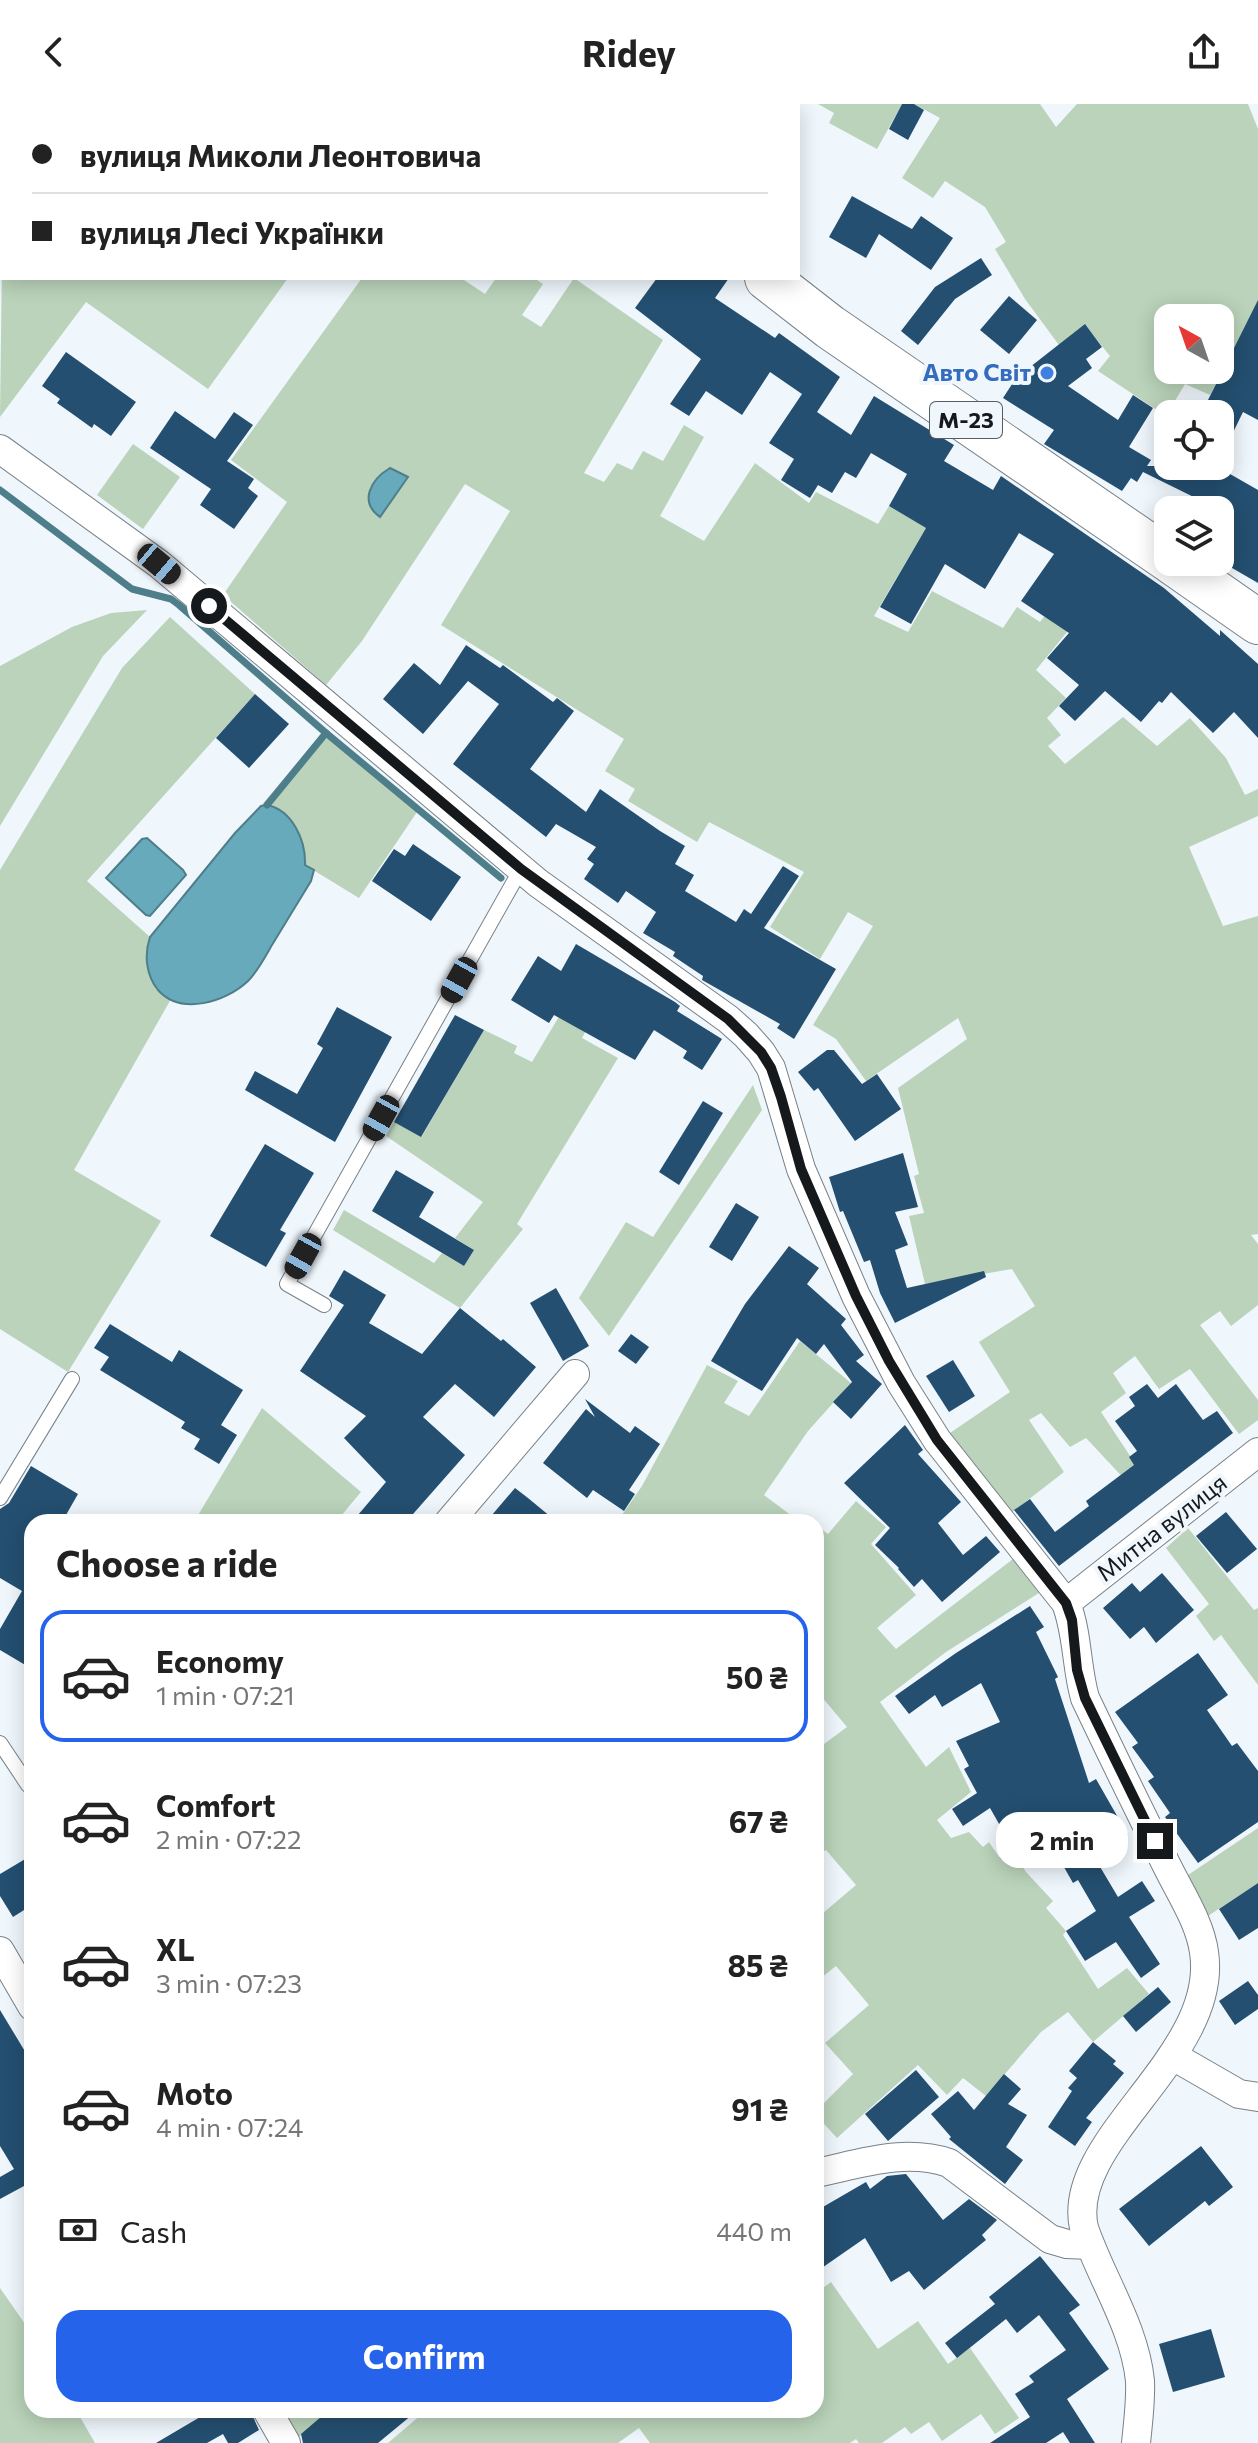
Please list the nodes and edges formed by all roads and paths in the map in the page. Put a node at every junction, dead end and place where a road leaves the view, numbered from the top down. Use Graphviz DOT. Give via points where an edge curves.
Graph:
graph roads {
  1 [pos="770,280"];
  2 [pos="0,449"];
  3 [pos="1154,549"];
  4 [pos="1193,576"];
  5 [pos="1258,622"];
  6 [pos="521,869"];
  7 [pos="324,1305"];
  8 [pos="575,1374"];
  9 [pos="72,1379"];
  10 [pos="1258,1452"];
  11 [pos="0,1498"];
  12 [pos="456,1514"];
  13 [pos="1066,1603"];
  14 [pos="0,1743"];
  15 [pos="24,1779"];
  16 [pos="0,1951"];
  17 [pos="24,1987"];
  18 [pos="1173,2056"];
  19 [pos="1258,2097"];
  20 [pos="824,2171"];
  21 [pos="1090,2245"];
  22 [pos="272,2418"];
  23 [pos="286,2443"];
  24 [pos="1136,2443"];
  1 -- 3 [label="highway, М-23"];
  2 -- 6 [label="street" via="159,564"];
  4 -- 5 [label="highway, М-23"];
  6 -- 7 [label="lane" via="287,1284"];
  6 -- 13 [label="street" via="728,1019 761,1052 781,1097 801,1169 889,1361 937,1440"];
  8 -- 12 [label="street"];
  9 -- 11 [label="lane"];
  10 -- 13 [label="street, Митна вулиця"];
  13 -- 18 [label="street" via="1085,1698 1204,1950 1202,1993"];
  14 -- 15 [label="lane"];
  16 -- 17 [label="street"];
  18 -- 19 [label="street" via="1239,2094"];
  18 -- 21 [label="street" via="1089,2178 1081,2214"];
  20 -- 21 [label="street" via="896,2156 931,2157 949,2163 1050,2239"];
  21 -- 24 [label="street" via="1137,2364"];
  22 -- 23 [label="street"];
}
